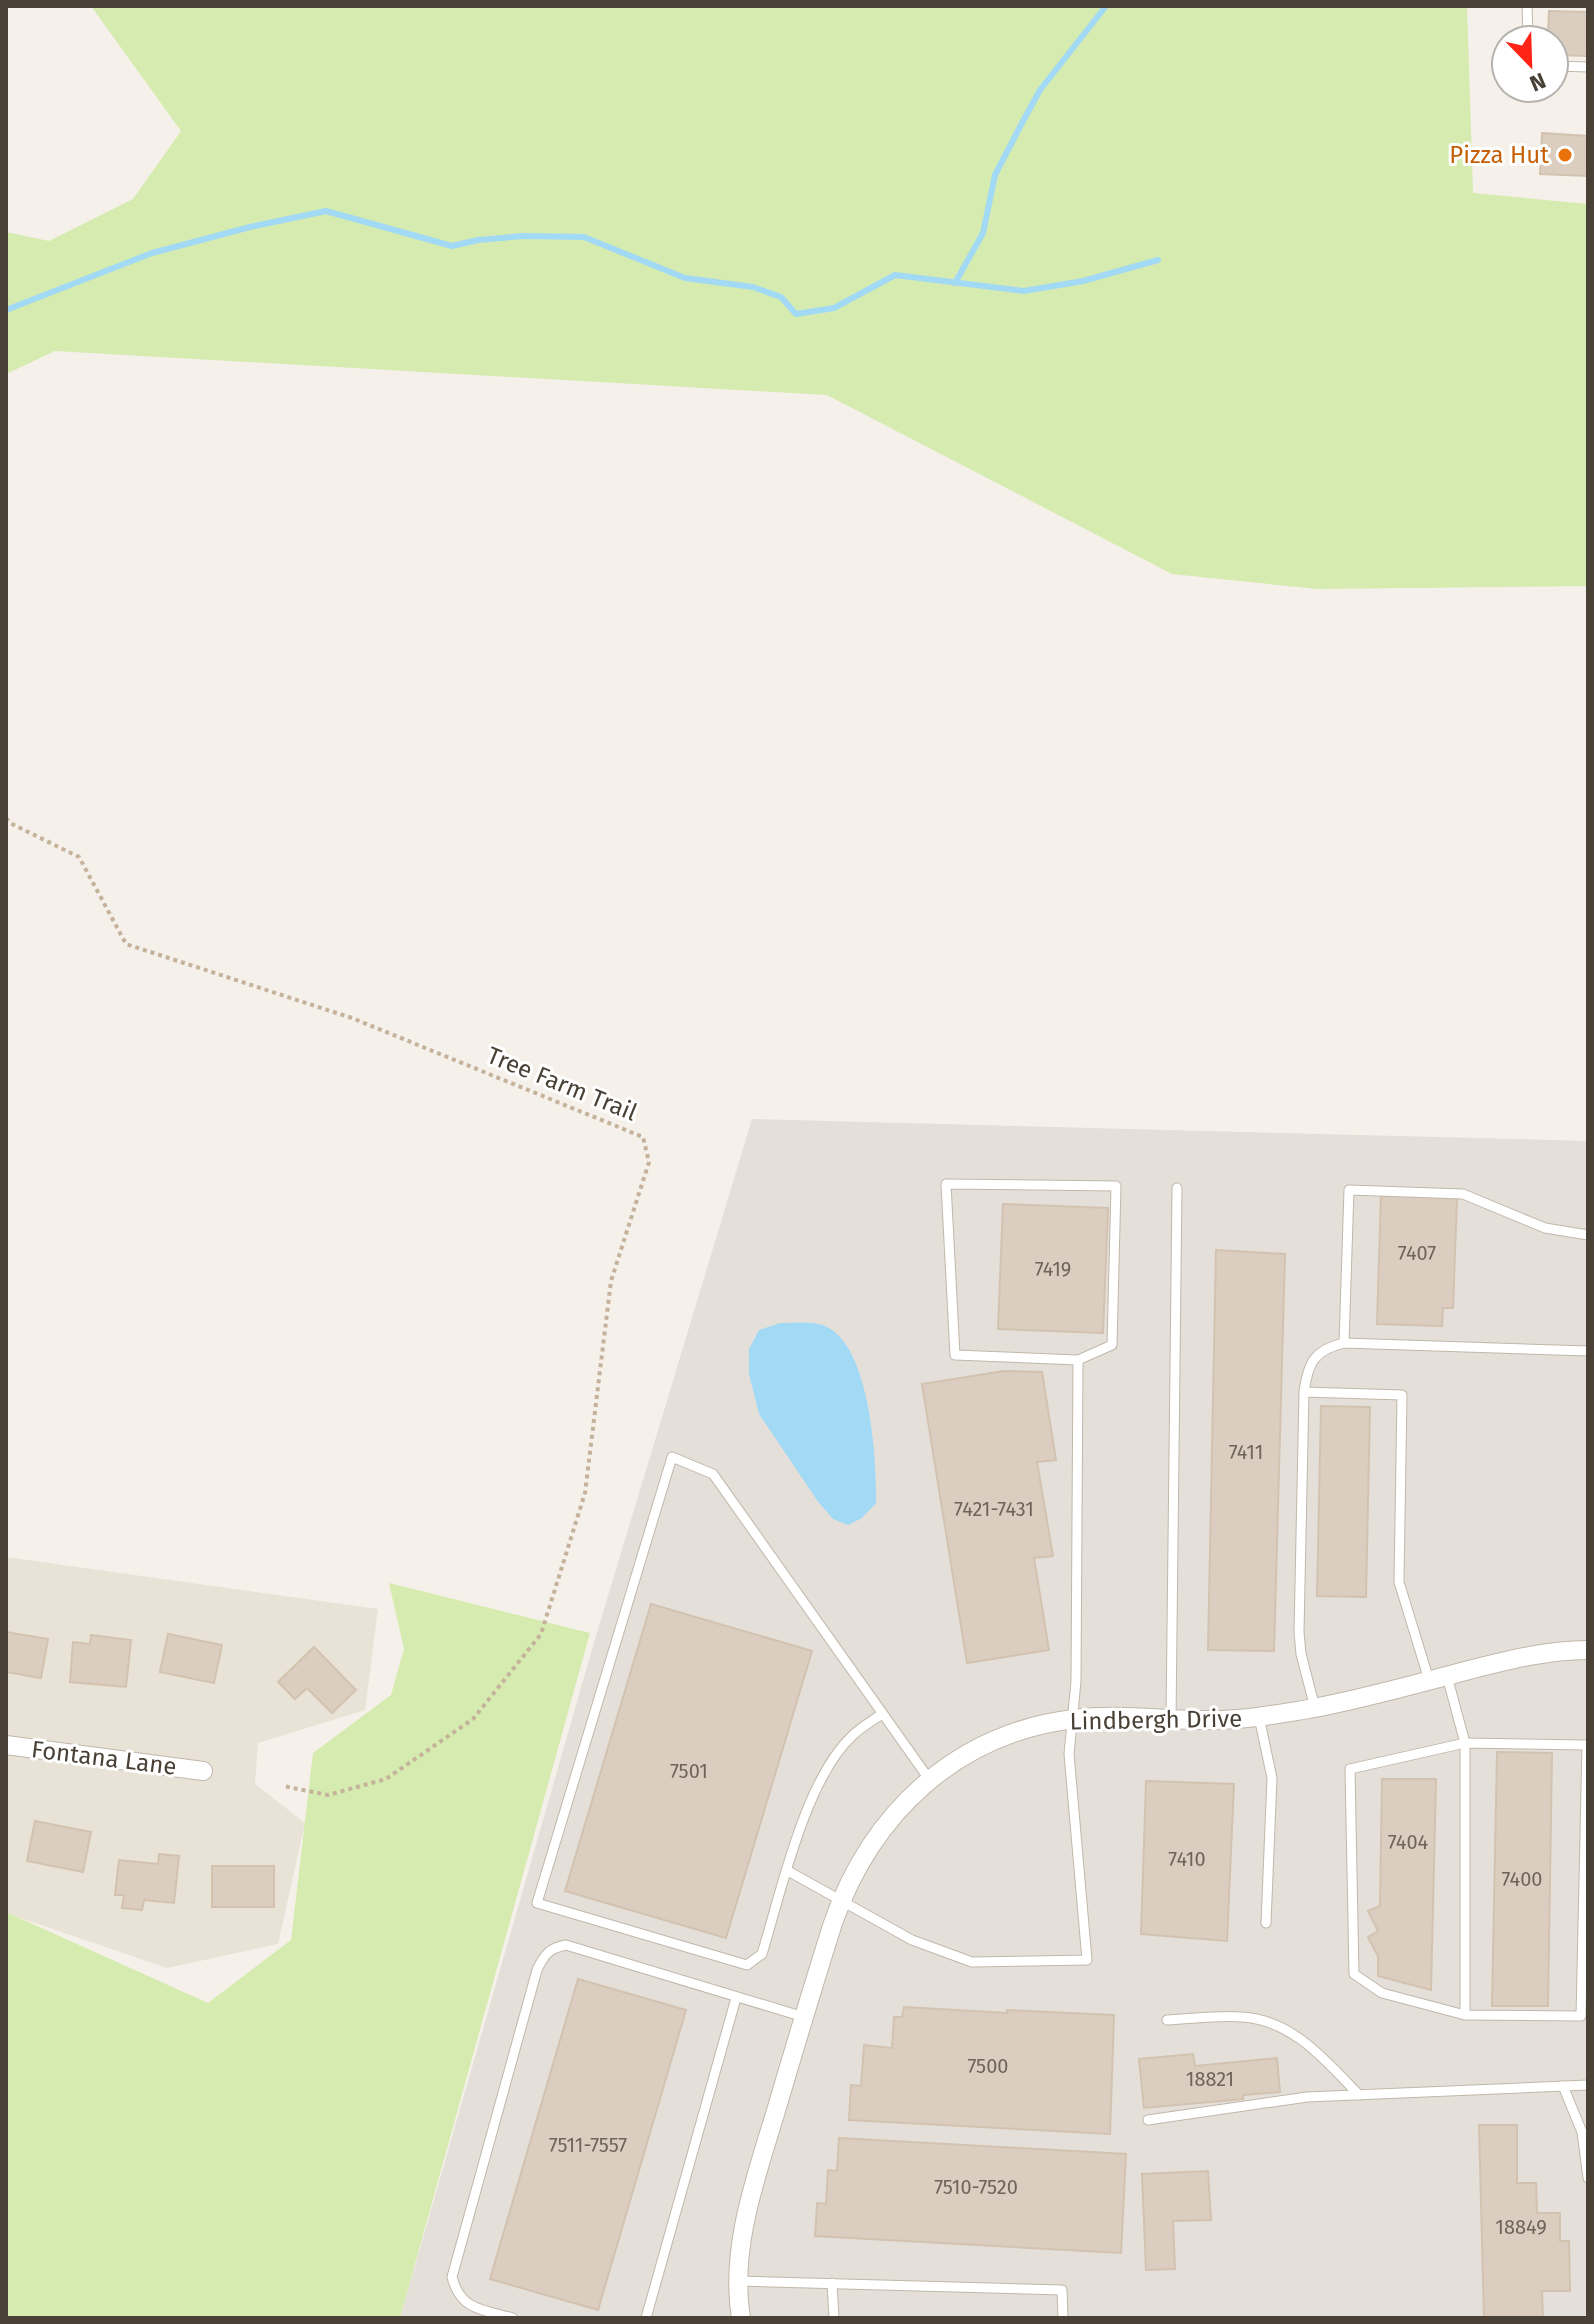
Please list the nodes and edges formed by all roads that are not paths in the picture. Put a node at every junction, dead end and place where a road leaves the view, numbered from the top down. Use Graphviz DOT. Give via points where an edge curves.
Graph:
graph roads {
  1 [pos="1177,1188"];
  2 [pos="1588,1235"];
  3 [pos="1344,1343"];
  4 [pos="1588,1351"];
  5 [pos="1078,1360"];
  6 [pos="1304,1392"];
  7 [pos="1588,1650"];
  8 [pos="1438,1678"];
  9 [pos="1315,1708"];
  10 [pos="882,1714"];
  11 [pos="1259,1717"];
  12 [pos="1072,1719"];
  13 [pos="1171,1719"];
  14 [pos="1465,1743"];
  15 [pos="6,1745"];
  16 [pos="203,1771"];
  17 [pos="929,1779"];
  18 [pos="788,1871"];
  19 [pos="841,1900"];
  20 [pos="1266,1923"];
  21 [pos="736,1998"];
  22 [pos="1465,2015"];
  23 [pos="804,2017"];
  24 [pos="1167,2020"];
  25 [pos="1588,2085"];
  26 [pos="1563,2086"];
  27 [pos="1359,2095"];
  28 [pos="1148,2120"];
  29 [pos="1588,2178"];
  30 [pos="739,2281"];
  31 [pos="832,2283"];
  32 [pos="513,2318"];
  33 [pos="646,2318"];
  34 [pos="741,2318"];
  35 [pos="834,2318"];
  36 [pos="1063,2318"];
  1 -- 13 [label="lane"];
  2 -- 3 [label="lane" via="1545,1228 1463,1194 1349,1190"];
  3 -- 4 [label="lane"];
  3 -- 6 [label="lane" via="1326,1347 1313,1359"];
  5 -- 5 [label="lane" via="955,1355 946,1184 1116,1186 1112,1345"];
  5 -- 12 [label="lane"];
  6 -- 8 [label="lane" via="1402,1395 1399,1582"];
  6 -- 9 [label="lane" via="1299,1632"];
  7 -- 8 [label="street, Lindbergh Drive" via="1507,1660"];
  8 -- 9 [label="street, Lindbergh Drive"];
  8 -- 14 [label="lane"];
  9 -- 11 [label="street, Lindbergh Drive"];
  10 -- 17 [label="lane"];
  10 -- 18 [label="lane" via="852,1735 823,1776"];
  10 -- 18 [label="lane" via="713,1474 672,1457 537,1903 747,1965 762,1954"];
  11 -- 13 [label="street, Lindbergh Drive"];
  11 -- 20 [label="lane" via="1272,1778"];
  12 -- 13 [label="street, Lindbergh Drive"];
  12 -- 17 [label="street, Lindbergh Drive" via="996,1740"];
  12 -- 19 [label="lane" via="1069,1754 1087,1960 972,1962 912,1940"];
  14 -- 22 [label="lane"];
  14 -- 22 [label="lane" via="1350,1769 1354,1974 1382,1993"];
  14 -- 22 [label="lane" via="1587,1745 1581,2016"];
  15 -- 16 [label="street, Fontana Lane"];
  17 -- 19 [label="street, Lindbergh Drive" via="902,1803 866,1850"];
  18 -- 19 [label="lane"];
  19 -- 23 [label="street, Lindbergh Drive"];
  21 -- 23 [label="lane"];
  21 -- 32 [label="lane" via="566,1945 543,1956 452,2277 465,2303"];
  21 -- 33 [label="lane"];
  23 -- 30 [label="street, Lindbergh Drive" via="749,2200"];
  24 -- 27 [label="lane" via="1244,2017 1281,2027 1311,2045"];
  25 -- 26 [label="lane"];
  26 -- 27 [label="lane"];
  26 -- 29 [label="lane" via="1582,2132"];
  27 -- 28 [label="lane" via="1307,2097"];
  30 -- 31 [label="lane"];
  30 -- 34 [label="street, Lindbergh Drive"];
  31 -- 35 [label="lane"];
  31 -- 36 [label="lane" via="1062,2290"];
}
